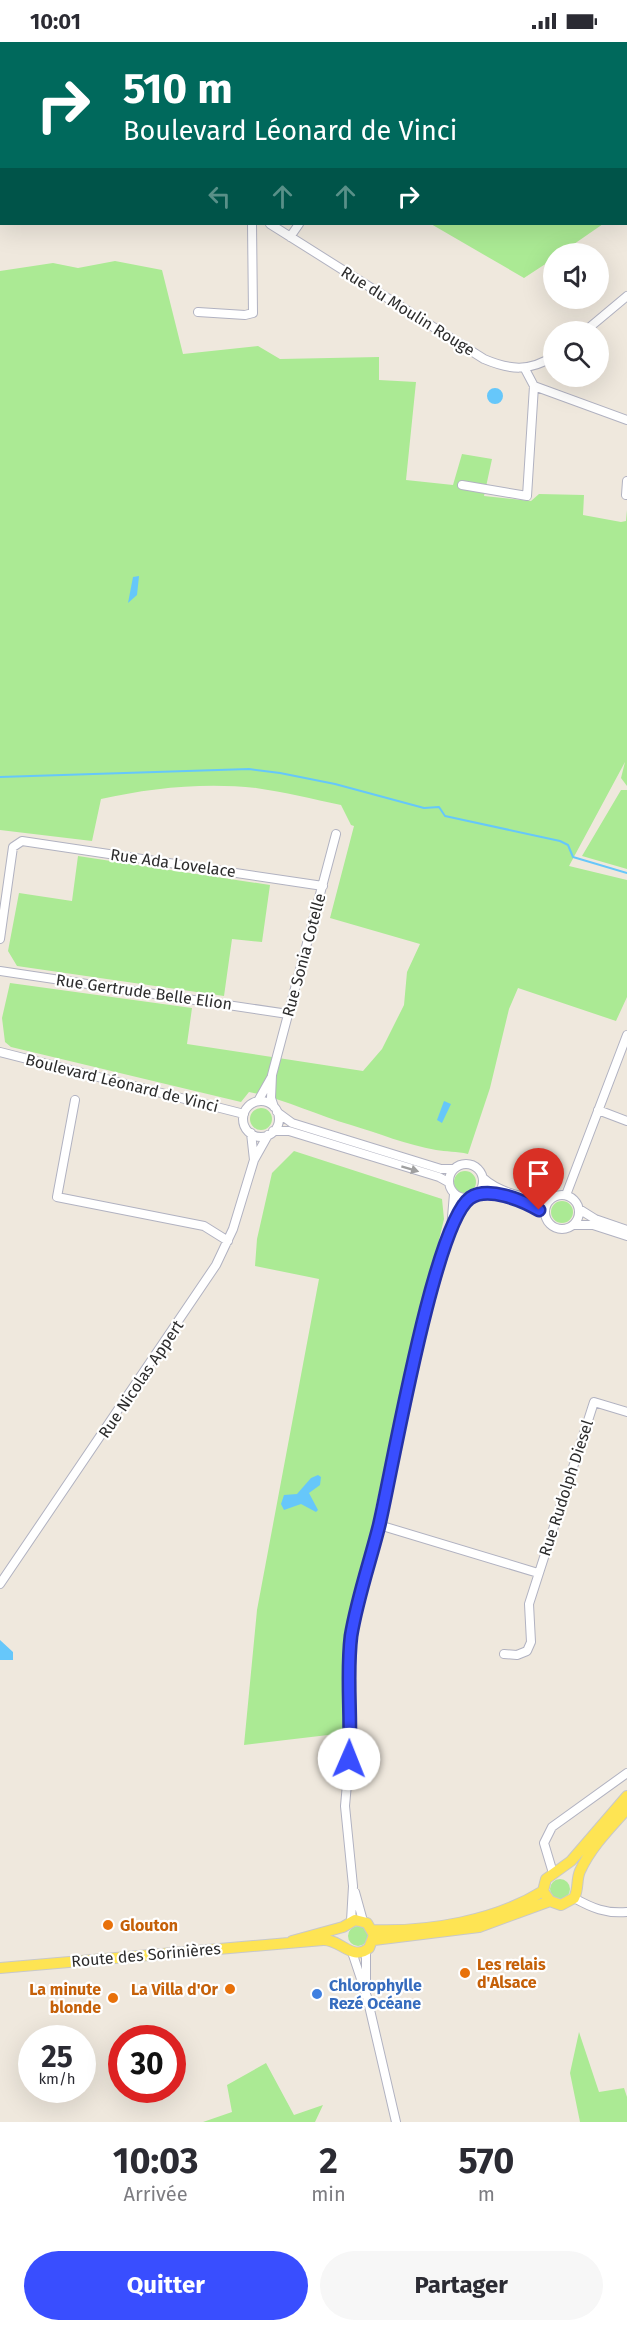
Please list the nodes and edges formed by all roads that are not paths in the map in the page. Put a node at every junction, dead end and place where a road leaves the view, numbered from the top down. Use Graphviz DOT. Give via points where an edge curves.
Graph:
graph roads {
  1 [pos="252,225"];
  2 [pos="272,225"];
  3 [pos="298,225"];
  4 [pos="290,237"];
  5 [pos="627,296"];
  6 [pos="198,312"];
  7 [pos="597,321"];
  8 [pos="543,361"];
  9 [pos="525,369"];
  10 [pos="534,386"];
  11 [pos="627,420"];
  12 [pos="627,481"];
  13 [pos="462,485"];
  14 [pos="626,495"];
  15 [pos="336,834"];
  16 [pos="323,886"];
  17 [pos="0,939"];
  18 [pos="0,971"];
  19 [pos="288,1014"];
  20 [pos="627,1035"];
  21 [pos="0,1049"];
  22 [pos="272,1075"];
  23 [pos="75,1100"];
  24 [pos="258,1101"];
  25 [pos="276,1109"];
  26 [pos="598,1110"];
  27 [pos="244,1114"];
  28 [pos="627,1121"];
  29 [pos="251,1133"];
  30 [pos="271,1133"];
  31 [pos="254,1160"];
  32 [pos="453,1169"];
  33 [pos="483,1178"];
  34 [pos="448,1182"];
  35 [pos="454,1194"];
  36 [pos="566,1195"];
  37 [pos="474,1196"];
  38 [pos="550,1200"];
  39 [pos="579,1209"];
  40 [pos="545,1213"];
  41 [pos="574,1225"];
  42 [pos="451,1229"];
  43 [pos="627,1230"];
  44 [pos="627,1236"];
  45 [pos="228,1241"];
  46 [pos="627,1412"];
  47 [pos="380,1525"];
  48 [pos="538,1573"];
  49 [pos="0,1584"];
  50 [pos="504,1654"];
  51 [pos="627,1773"];
  52 [pos="627,1796"];
  53 [pos="627,1809"];
  54 [pos="556,1872"];
  55 [pos="576,1881"];
  56 [pos="353,1886"];
  57 [pos="543,1891"];
  58 [pos="574,1898"];
  59 [pos="550,1901"];
  60 [pos="627,1912"];
  61 [pos="363,1920"];
  62 [pos="347,1924"];
  63 [pos="373,1935"];
  64 [pos="292,1941"];
  65 [pos="343,1945"];
  66 [pos="366,1951"];
  67 [pos="352,1952"];
  68 [pos="0,1968"];
  69 [pos="366,1997"];
  70 [pos="396,2122"];
  1 -- 6 [label="street" via="253,313"];
  2 -- 4 [label="street, Rue du Moulin Rouge"];
  3 -- 4 [label="street"];
  4 -- 9 [label="street, Rue du Moulin Rouge" via="477,355 499,365"];
  5 -- 7 [label="street"];
  8 -- 9 [label="street"];
  9 -- 10 [label="street"];
  10 -- 11 [label="street"];
  10 -- 13 [label="street" via="527,495"];
  12 -- 14 [label="street"];
  15 -- 16 [label="street, Rue Sonia Cotelle"];
  16 -- 17 [label="street, Rue Ada Lovelace" via="22,841 13,847"];
  16 -- 19 [label="street, Rue Sonia Cotelle"];
  18 -- 19 [label="street, Rue Gertrude Belle Elion"];
  19 -- 22 [label="street, Rue Sonia Cotelle"];
  20 -- 26 [label="street"];
  21 -- 27 [label="street, Boulevard Léonard de Vinci"];
  22 -- 24 [label="street"];
  22 -- 25 [label="street" via="271,1098"];
  23 -- 45 [label="street" via="57,1197 204,1226"];
  24 -- 25 [label="street"];
  24 -- 27 [label="street"];
  25 -- 30 [label="street" via="278,1122"];
  25 -- 32 [label="street" via="292,1123 441,1169"];
  26 -- 28 [label="street"];
  26 -- 36 [label="street"];
  27 -- 29 [label="street" via="244,1125"];
  29 -- 30 [label="street"];
  29 -- 31 [label="street"];
  30 -- 31 [label="street"];
  30 -- 34 [label="street, one-way" via="289,1131"];
  31 -- 45 [label="street, Rue Nicolas Appert"];
  32 -- 33 [label="street" via="472,1165"];
  32 -- 34 [label="street"];
  33 -- 37 [label="street"];
  33 -- 38 [label="street" via="498,1188"];
  34 -- 35 [label="street"];
  35 -- 37 [label="street" via="460,1198"];
  35 -- 42 [label="street"];
  36 -- 38 [label="street"];
  36 -- 39 [label="street" via="575,1200"];
  37 -- 40 [label="street" via="496,1194"];
  37 -- 42 [label="street"];
  38 -- 40 [label="street"];
  39 -- 41 [label="street"];
  39 -- 43 [label="street"];
  40 -- 41 [label="street" via="546,1220 556,1228"];
  41 -- 44 [label="street" via="593,1225"];
  42 -- 47 [label="street" via="419,1338"];
  45 -- 49 [label="street, Rue Nicolas Appert" via="176,1326"];
  46 -- 48 [label="street, Rue Rudolph Diesel" via="594,1402"];
  47 -- 48 [label="street, Rue Rudolph Diesel"];
  47 -- 56 [label="street" via="350,1647 350,1751 345,1806"];
  48 -- 50 [label="street, Rue Rudolph Diesel" via="529,1604 531,1642 527,1651"];
  51 -- 54 [label="street" via="552,1827 544,1844"];
  52 -- 54 [label="main road" via="571,1861"];
  53 -- 55 [label="main road" via="594,1846"];
  54 -- 55 [label="main road" via="570,1874"];
  54 -- 57 [label="main road" via="544,1882"];
  55 -- 58 [label="main road"];
  56 -- 61 [label="street"];
  56 -- 62 [label="street"];
  57 -- 59 [label="main road"];
  57 -- 63 [label="main road" via="468,1922"];
  58 -- 59 [label="main road" via="561,1905"];
  58 -- 60 [label="street" via="598,1911"];
  59 -- 63 [label="main road" via="466,1929"];
  61 -- 62 [label="main road, Route des Sorinières"];
  61 -- 63 [label="main road"];
  62 -- 64 [label="main road, Route des Sorinières"];
  62 -- 65 [label="main road" via="340,1936"];
  63 -- 66 [label="main road"];
  64 -- 65 [label="main road, Route des Sorinières" via="328,1940"];
  64 -- 68 [label="main road, Route des Sorinières"];
  65 -- 67 [label="main road, Route des Sorinières"];
  66 -- 67 [label="main road"];
  66 -- 69 [label="street"];
  67 -- 69 [label="street"];
  69 -- 70 [label="street"];
}
